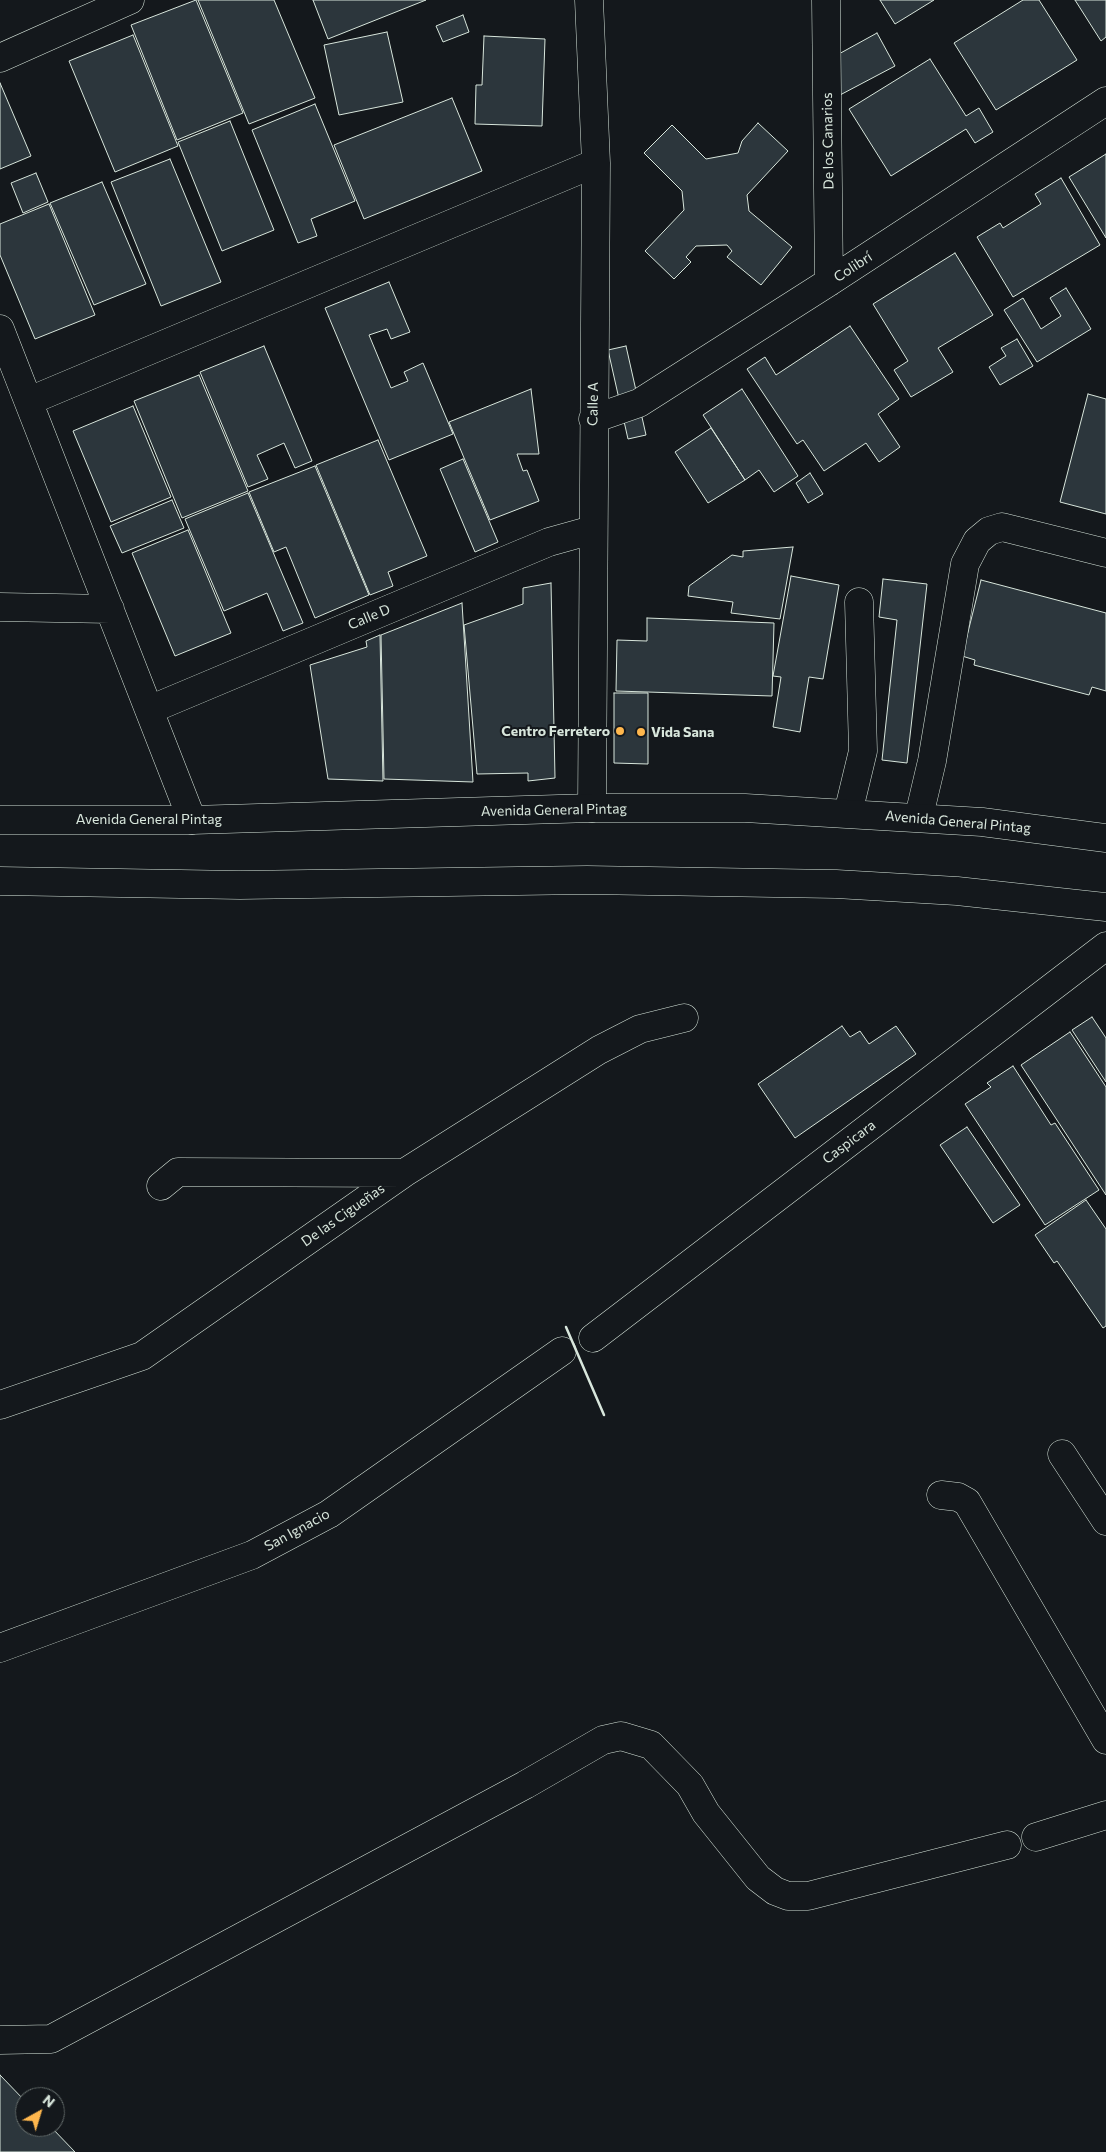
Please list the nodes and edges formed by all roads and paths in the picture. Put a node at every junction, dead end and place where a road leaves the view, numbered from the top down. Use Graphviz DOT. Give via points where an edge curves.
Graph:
graph roads {
  1 [pos="130,0"];
  2 [pos="589,0"];
  3 [pos="826,0"];
  4 [pos="0,58"];
  5 [pos="1106,101"];
  6 [pos="596,163"];
  7 [pos="829,282"];
  8 [pos="0,329"];
  9 [pos="30,401"];
  10 [pos="593,420"];
  11 [pos="592,530"];
  12 [pos="1106,553"];
  13 [pos="859,602"];
  14 [pos="0,607"];
  15 [pos="110,608"];
  16 [pos="149,710"];
  17 [pos="592,808"];
  18 [pos="848,813"];
  19 [pos="919,816"];
  20 [pos="0,820"];
  21 [pos="192,820"];
  22 [pos="1106,838"];
  23 [pos="0,881"];
  24 [pos="1106,907"];
  25 [pos="1106,946"];
  26 [pos="684,1018"];
  27 [pos="404,1173"];
  28 [pos="161,1186"];
  29 [pos="593,1338"];
  30 [pos="562,1351"];
  31 [pos="0,1405"];
  32 [pos="1062,1454"];
  33 [pos="941,1495"];
  34 [pos="1106,1521"];
  35 [pos="0,1648"];
  36 [pos="1106,1740"];
  37 [pos="1106,1815"];
  38 [pos="1036,1838"];
  39 [pos="1007,1845"];
  40 [pos="0,2040"];
  1 -- 4 [label="main road"];
  2 -- 6 [label="main road, Calle A"];
  3 -- 7 [label="main road, De los Canarios"];
  5 -- 7 [label="main road, Colibrí"];
  6 -- 9 [label="main road"];
  6 -- 10 [label="main road, Calle A"];
  7 -- 10 [label="main road, Colibrí" via="639,403"];
  8 -- 9 [label="main road"];
  9 -- 15 [label="main road"];
  10 -- 11 [label="main road, Calle A"];
  11 -- 16 [label="main road, Calle D" via="549,542"];
  11 -- 17 [label="main road, Calle A"];
  12 -- 19 [label="main road" via="1002,527 989,531 977,541 964,564 932,761"];
  13 -- 18 [label="main road" via="863,751"];
  14 -- 15 [label="main road"];
  15 -- 16 [label="main road"];
  16 -- 21 [label="main road"];
  17 -- 18 [label="main road, Avenida General Pintag" via="745,808"];
  17 -- 21 [label="main road, Avenida General Pintag"];
  18 -- 19 [label="main road, Avenida General Pintag"];
  19 -- 22 [label="main road, Avenida General Pintag"];
  20 -- 21 [label="main road, Avenida General Pintag"];
  23 -- 24 [label="main road" via="240,885 587,880 836,884 957,891"];
  25 -- 29 [label="main road, Caspicara"];
  26 -- 27 [label="main road, De las Cigueñas" via="640,1029 599,1050"];
  27 -- 28 [label="main road" via="178,1172"];
  27 -- 31 [label="main road, De las Cigueñas" via="142,1356"];
  30 -- 35 [label="main road, San Ignacio" via="329,1514 261,1550"];
  32 -- 34 [label="main road"];
  33 -- 36 [label="main road" via="967,1502"];
  37 -- 38 [label="main road"];
  39 -- 40 [label="main road" via="808,1896 788,1896 758,1878 706,1813 690,1785 651,1745 621,1736 603,1740 51,2039"];
}
